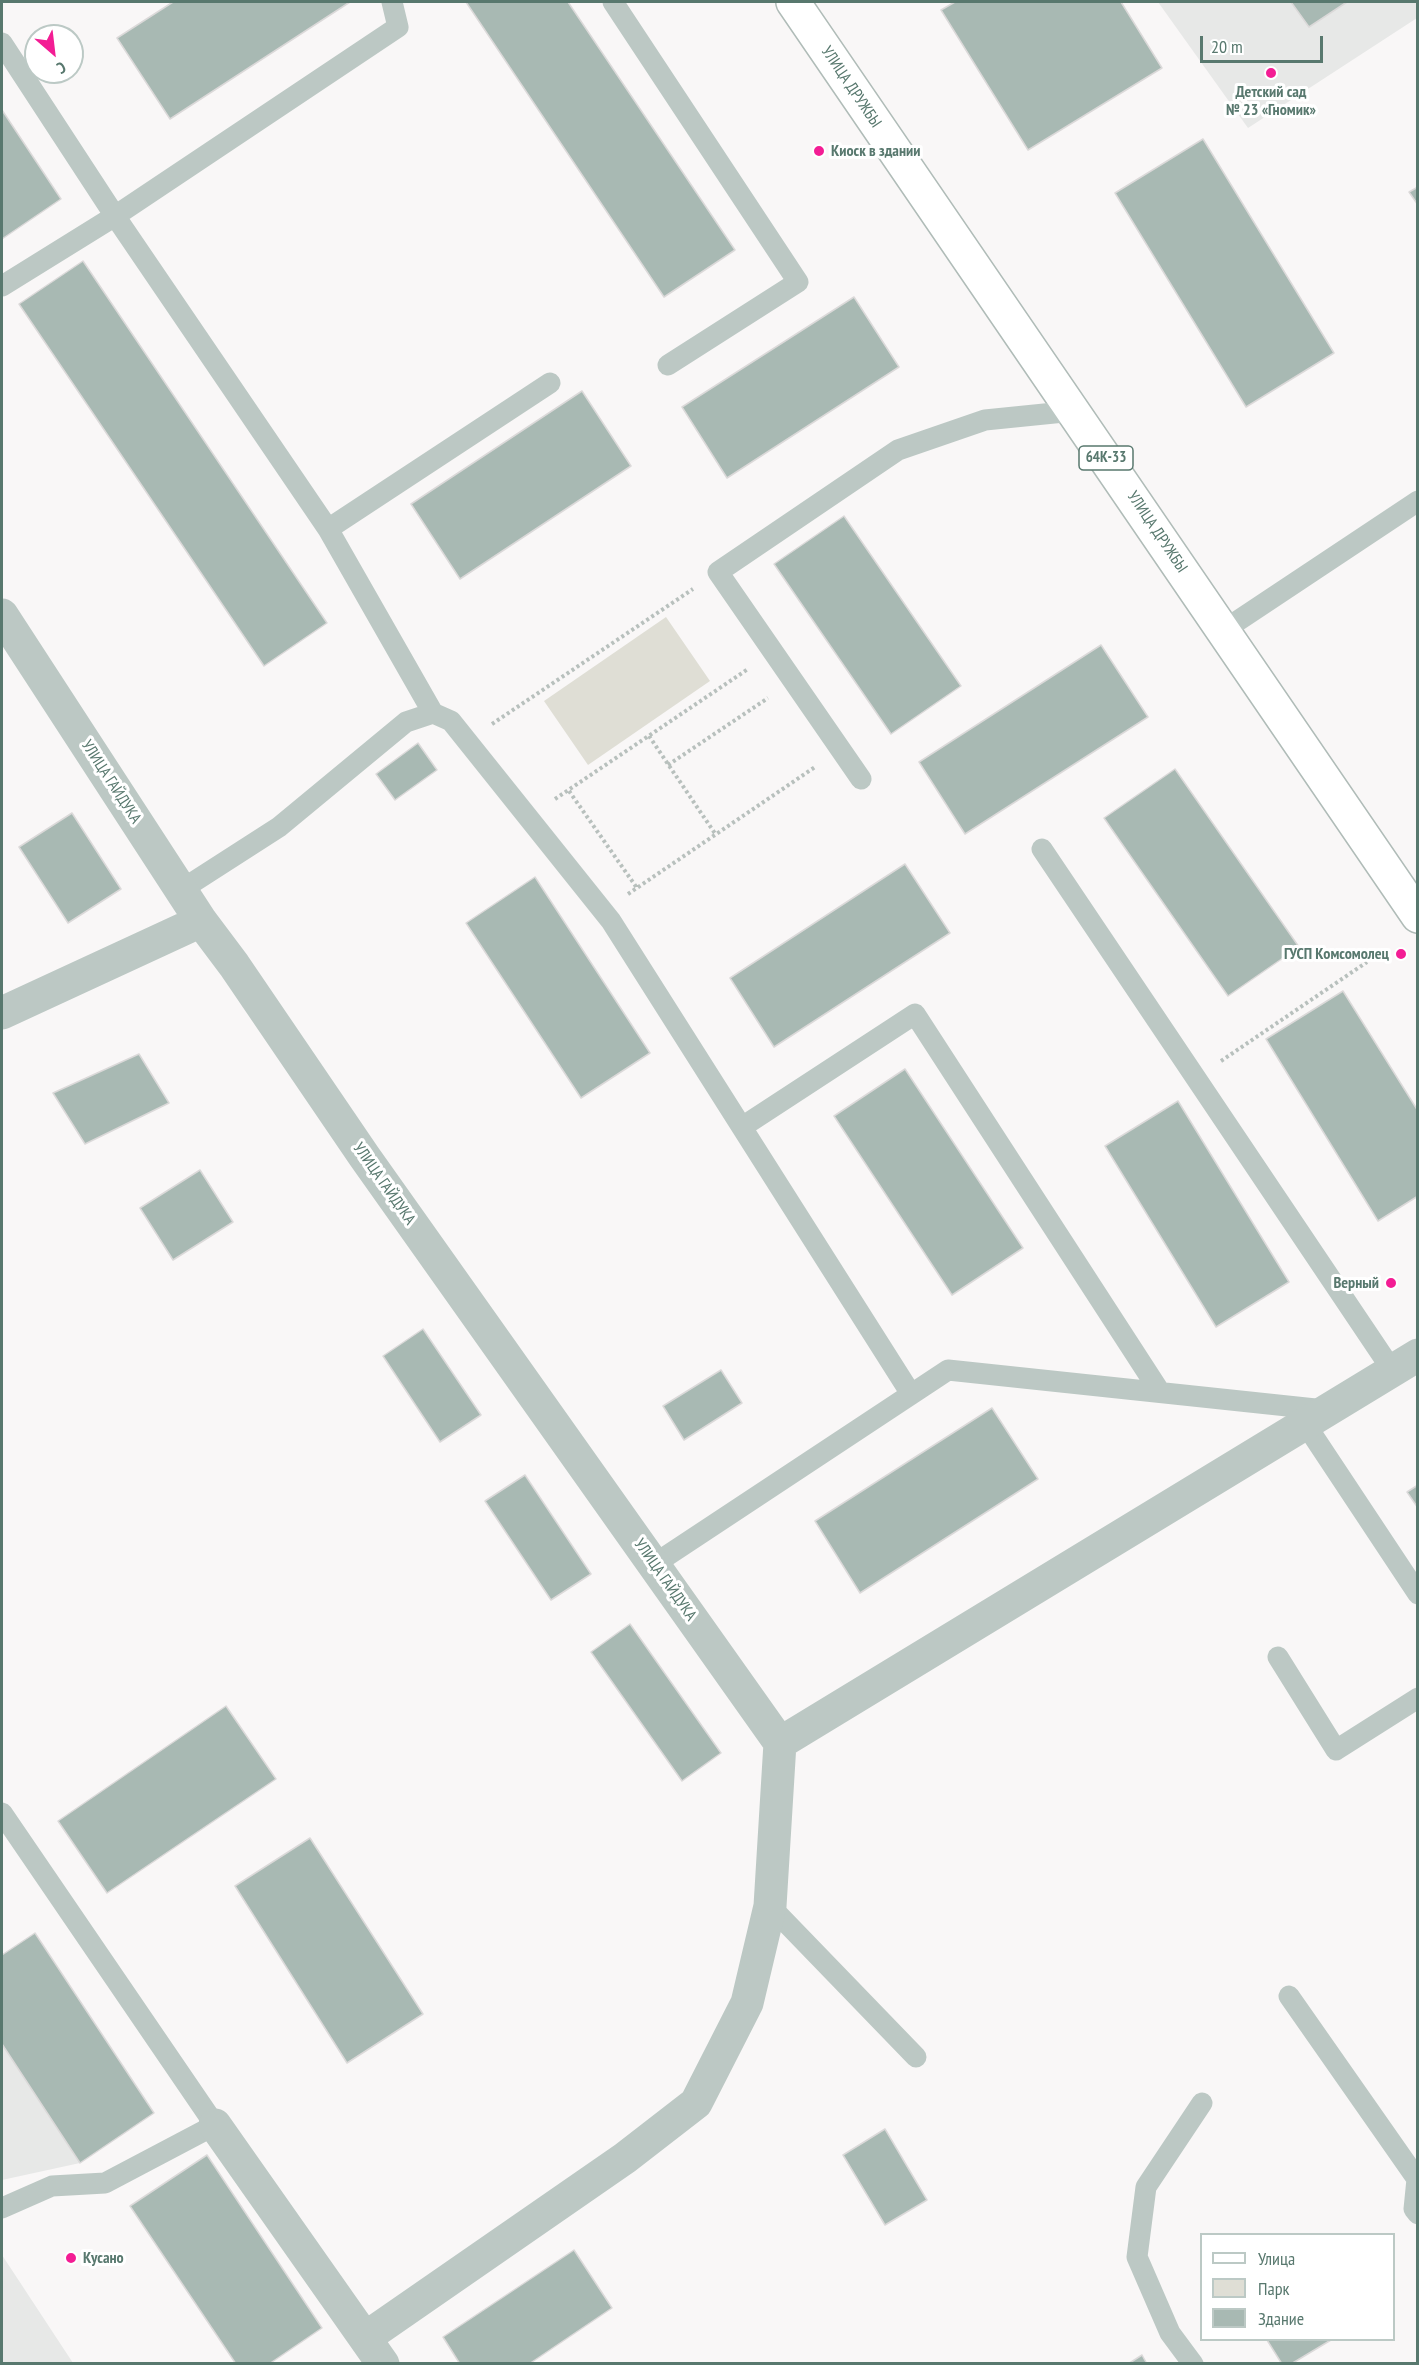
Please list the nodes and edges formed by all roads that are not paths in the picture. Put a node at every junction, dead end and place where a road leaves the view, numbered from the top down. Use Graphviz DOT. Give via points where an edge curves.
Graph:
graph roads {
  1 [pos="392,2"];
  2 [pos="613,2"];
  3 [pos="793,2"];
  4 [pos="2,43"];
  5 [pos="115,216"];
  6 [pos="2,286"];
  7 [pos="668,365"];
  8 [pos="550,383"];
  9 [pos="1074,411"];
  10 [pos="1418,501"];
  11 [pos="328,529"];
  12 [pos="2,615"];
  13 [pos="1224,630"];
  14 [pos="433,713"];
  15 [pos="861,779"];
  16 [pos="1042,849"];
  17 [pos="181,890"];
  18 [pos="1418,916"];
  19 [pos="201,921"];
  20 [pos="2,1013"];
  21 [pos="742,1127"];
  22 [pos="1405,1363"];
  23 [pos="1161,1392"];
  24 [pos="911,1394"];
  25 [pos="1314,1416"];
  26 [pos="653,1565"];
  27 [pos="1418,1594"];
  28 [pos="1278,1657"];
  29 [pos="1418,1698"];
  30 [pos="780,1743"];
  31 [pos="2,1813"];
  32 [pos="770,1906"];
  33 [pos="1289,1996"];
  34 [pos="916,2057"];
  35 [pos="1202,2103"];
  36 [pos="215,2125"];
  37 [pos="2,2208"];
  38 [pos="1418,2214"];
  39 [pos="374,2351"];
  40 [pos="1193,2364"];
  1 -- 5 [label="lane" via="398,27"];
  2 -- 7 [label="lane" via="798,282"];
  3 -- 9 [label="main road, УЛИЦА ДРУЖБЫ / 64К-33"];
  4 -- 5 [label="lane"];
  5 -- 6 [label="lane"];
  5 -- 11 [label="lane"];
  8 -- 11 [label="lane"];
  9 -- 13 [label="main road, УЛИЦА ДРУЖБЫ / 64К-33"];
  9 -- 15 [label="lane" via="985,420 898,450 718,572"];
  10 -- 13 [label="lane"];
  11 -- 14 [label="lane"];
  12 -- 17 [label="street, УЛИЦА ГАЙДУКА"];
  13 -- 18 [label="main road, УЛИЦА ДРУЖБЫ / 64К-33"];
  14 -- 17 [label="lane" via="406,722 279,827"];
  14 -- 21 [label="lane" via="451,721 604,911"];
  16 -- 22 [label="lane" via="1195,1078"];
  17 -- 19 [label="street, УЛИЦА ГАЙДУКА"];
  19 -- 20 [label="street"];
  19 -- 26 [label="street, УЛИЦА ГАЙДУКА"];
  21 -- 23 [label="lane" via="915,1014"];
  21 -- 24 [label="lane"];
  22 -- 25 [label="street"];
  23 -- 24 [label="lane" via="948,1370"];
  23 -- 25 [label="lane"];
  24 -- 26 [label="lane"];
  25 -- 27 [label="lane"];
  25 -- 30 [label="street"];
  26 -- 30 [label="street, УЛИЦА ГАЙДУКА"];
  28 -- 29 [label="lane" via="1335,1750"];
  30 -- 32 [label="street"];
  31 -- 36 [label="lane"];
  32 -- 34 [label="lane"];
  32 -- 39 [label="street" via="747,2003 696,2103"];
  33 -- 38 [label="lane" via="1417,2179 1414,2209"];
  35 -- 40 [label="lane" via="1146,2187 1137,2258 1170,2333"];
  36 -- 37 [label="lane" via="105,2183 52,2186"];
  36 -- 39 [label="street"];
}
